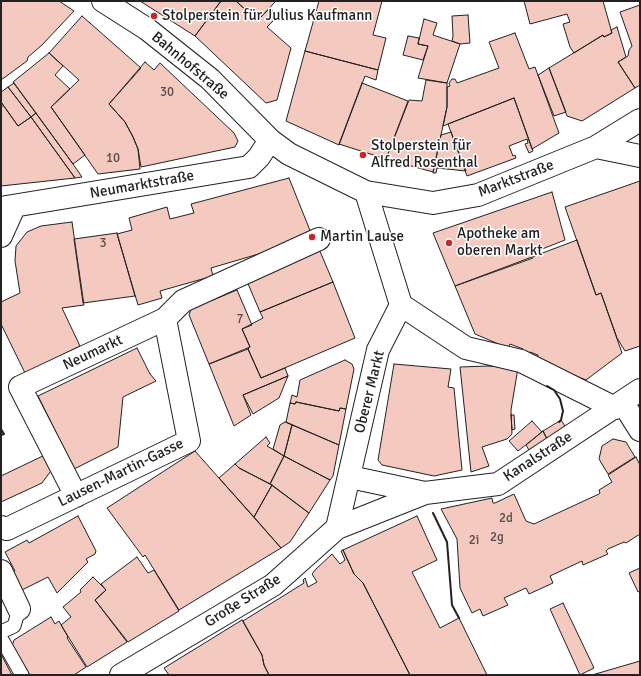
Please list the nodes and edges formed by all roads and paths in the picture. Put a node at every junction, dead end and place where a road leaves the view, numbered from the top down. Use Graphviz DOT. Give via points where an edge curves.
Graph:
graph roads {
  1 [pos="102,1"];
  2 [pos="640,120"];
  3 [pos="270,140"];
  4 [pos="596,147"];
  5 [pos="640,156"];
  6 [pos="366,192"];
  7 [pos="8,208"];
  8 [pos="2,234"];
  9 [pos="319,239"];
  10 [pos="401,305"];
  11 [pos="165,319"];
  12 [pos="640,390"];
  13 [pos="619,405"];
  14 [pos="640,430"];
  15 [pos="350,477"];
  16 [pos="432,492"];
  17 [pos="76,496"];
  18 [pos="1,527"];
  19 [pos="337,528"];
  20 [pos="1,571"];
  21 [pos="19,609"];
  22 [pos="1,632"];
  23 [pos="1,638"];
  24 [pos="22,675"];
  25 [pos="121,675"];
  1 -- 3 [label="street, Bahnhofstraße" via="147,29 210,79"];
  2 -- 4 [label="street, Marktstraße"];
  3 -- 6 [label="street" via="289,154"];
  3 -- 7 [label="street, Neumarktstraße" via="249,167"];
  4 -- 5 [label="street"];
  4 -- 6 [label="street, Marktstraße" via="478,195 432,203"];
  6 -- 10 [label="street"];
  7 -- 8 [label="street"];
  9 -- 11 [label="street" via="183,301"];
  10 -- 13 [label="street" via="466,348 521,361"];
  10 -- 15 [label="street, Oberer Markt" via="378,350"];
  11 -- 17 [label="street, Lausen-Martin-Gasse" via="189,441"];
  11 -- 17 [label="street, Neumarkt" via="20,387"];
  12 -- 13 [label="street, Kanalstraße"];
  13 -- 14 [label="street"];
  13 -- 16 [label="street, Kanalstraße" via="498,484"];
  15 -- 16 [label="street"];
  15 -- 19 [label="street, Oberer Markt"];
  16 -- 19 [label="street, Große Straße"];
  17 -- 18 [label="street, Lausen-Martin-Gasse" via="7,529"];
  19 -- 25 [label="street, Große Straße" via="273,585"];
  20 -- 21 [label="street"];
  21 -- 22 [label="lane" via="14,626"];
  23 -- 24 [label="lane"];
}
